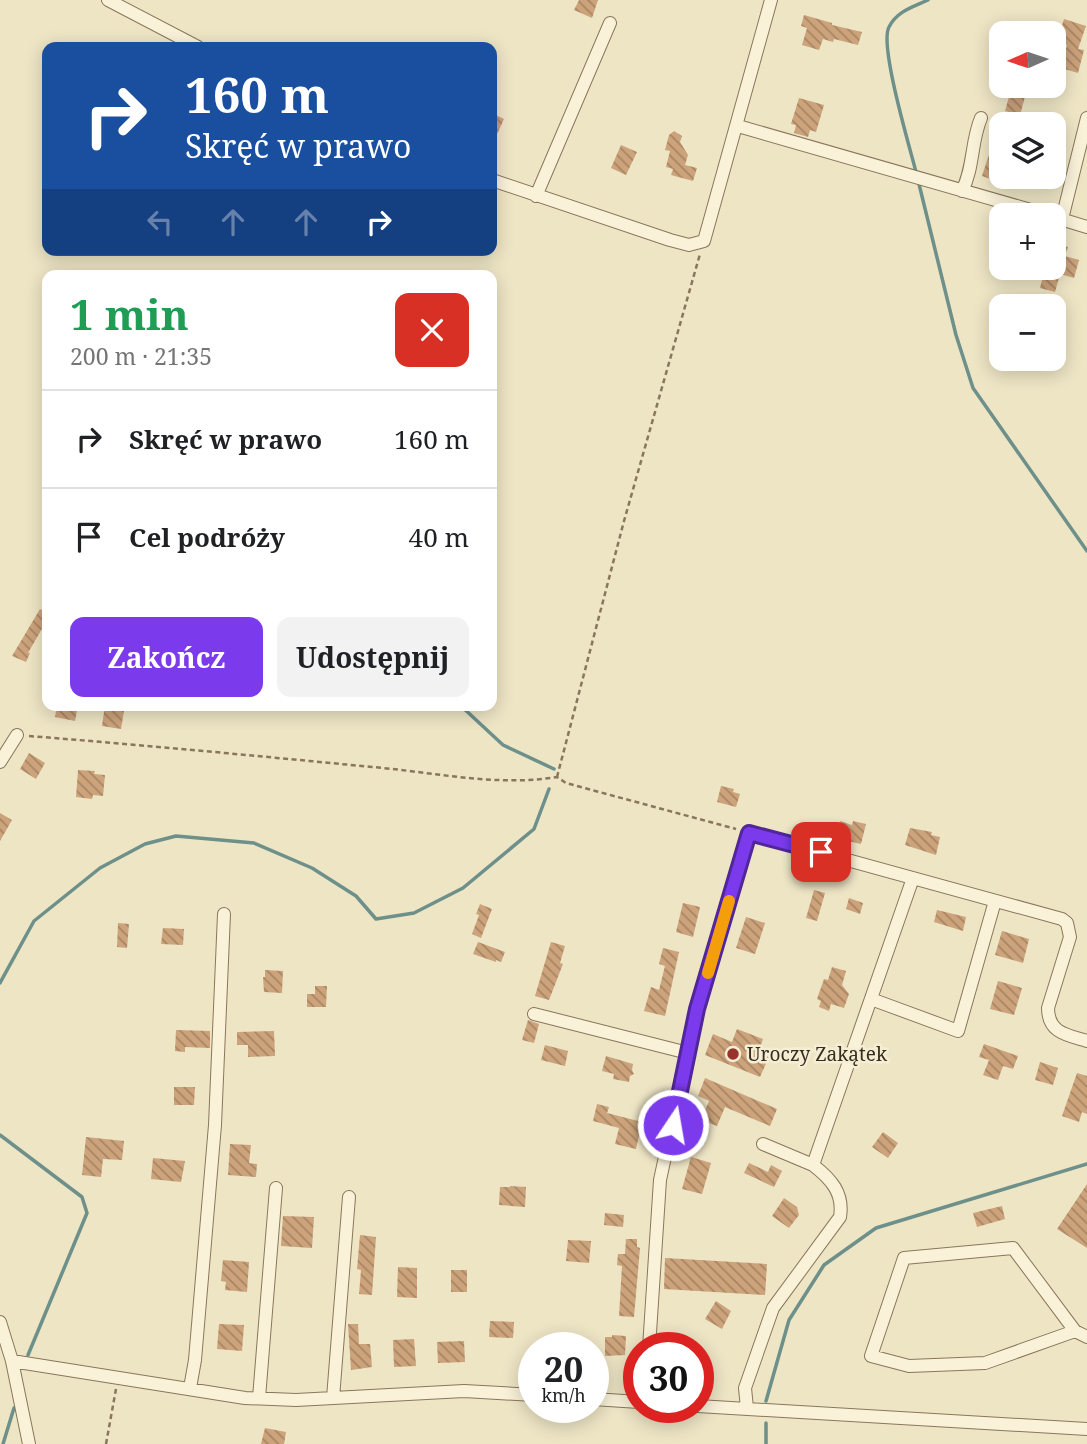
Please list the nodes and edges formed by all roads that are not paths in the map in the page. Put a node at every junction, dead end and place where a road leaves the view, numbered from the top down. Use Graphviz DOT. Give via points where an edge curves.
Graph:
graph roads {
  1 [pos="108,0"];
  2 [pos="771,0"];
  3 [pos="610,23"];
  4 [pos="188,42"];
  5 [pos="981,118"];
  6 [pos="1087,118"];
  7 [pos="738,126"];
  8 [pos="497,182"];
  9 [pos="962,191"];
  10 [pos="536,195"];
  11 [pos="1005,203"];
  12 [pos="1062,203"];
  13 [pos="1066,220"];
  14 [pos="1087,227"];
  15 [pos="18,735"];
  16 [pos="0,762"];
  17 [pos="913,878"];
  18 [pos="995,901"];
  19 [pos="224,914"];
  20 [pos="871,999"];
  21 [pos="534,1014"];
  22 [pos="1087,1041"];
  23 [pos="688,1054"];
  24 [pos="763,1144"];
  25 [pos="813,1165"];
  26 [pos="276,1188"];
  27 [pos="349,1197"];
  28 [pos="0,1322"];
  29 [pos="650,1332"];
  30 [pos="1081,1334"];
  31 [pos="12,1362"];
  32 [pos="190,1388"];
  33 [pos="518,1394"];
  34 [pos="260,1398"];
  35 [pos="333,1398"];
  36 [pos="714,1407"];
  37 [pos="747,1408"];
  38 [pos="1087,1429"];
  39 [pos="29,1444"];
  1 -- 4 [label="street"];
  2 -- 7 [label="street"];
  3 -- 10 [label="street"];
  5 -- 9 [label="street"];
  6 -- 12 [label="street"];
  7 -- 9 [label="street"];
  7 -- 10 [label="street" via="704,241 689,245 670,240"];
  8 -- 10 [label="street"];
  9 -- 11 [label="street"];
  13 -- 14 [label="street"];
  15 -- 16 [label="street"];
  17 -- 18 [label="street"];
  17 -- 20 [label="street"];
  17 -- 23 [label="street" via="749,833"];
  18 -- 20 [label="street" via="958,1031"];
  18 -- 22 [label="street" via="1068,923 1070,937 1048,1008 1049,1023 1059,1033"];
  19 -- 32 [label="street" via="215,1125"];
  20 -- 25 [label="street"];
  21 -- 23 [label="street"];
  23 -- 29 [label="street" via="660,1180"];
  24 -- 25 [label="street"];
  25 -- 37 [label="street" via="839,1194 839,1217 773,1307 746,1388"];
  26 -- 34 [label="street"];
  27 -- 35 [label="street"];
  28 -- 31 [label="street"];
  30 -- 30 [label="street" via="985,1363 909,1366 871,1356 904,1258 1013,1248"];
  31 -- 32 [label="street"];
  31 -- 39 [label="street"];
  32 -- 34 [label="street"];
  33 -- 35 [label="street" via="464,1391"];
  34 -- 35 [label="street"];
  36 -- 37 [label="street"];
  37 -- 38 [label="street"];
}
